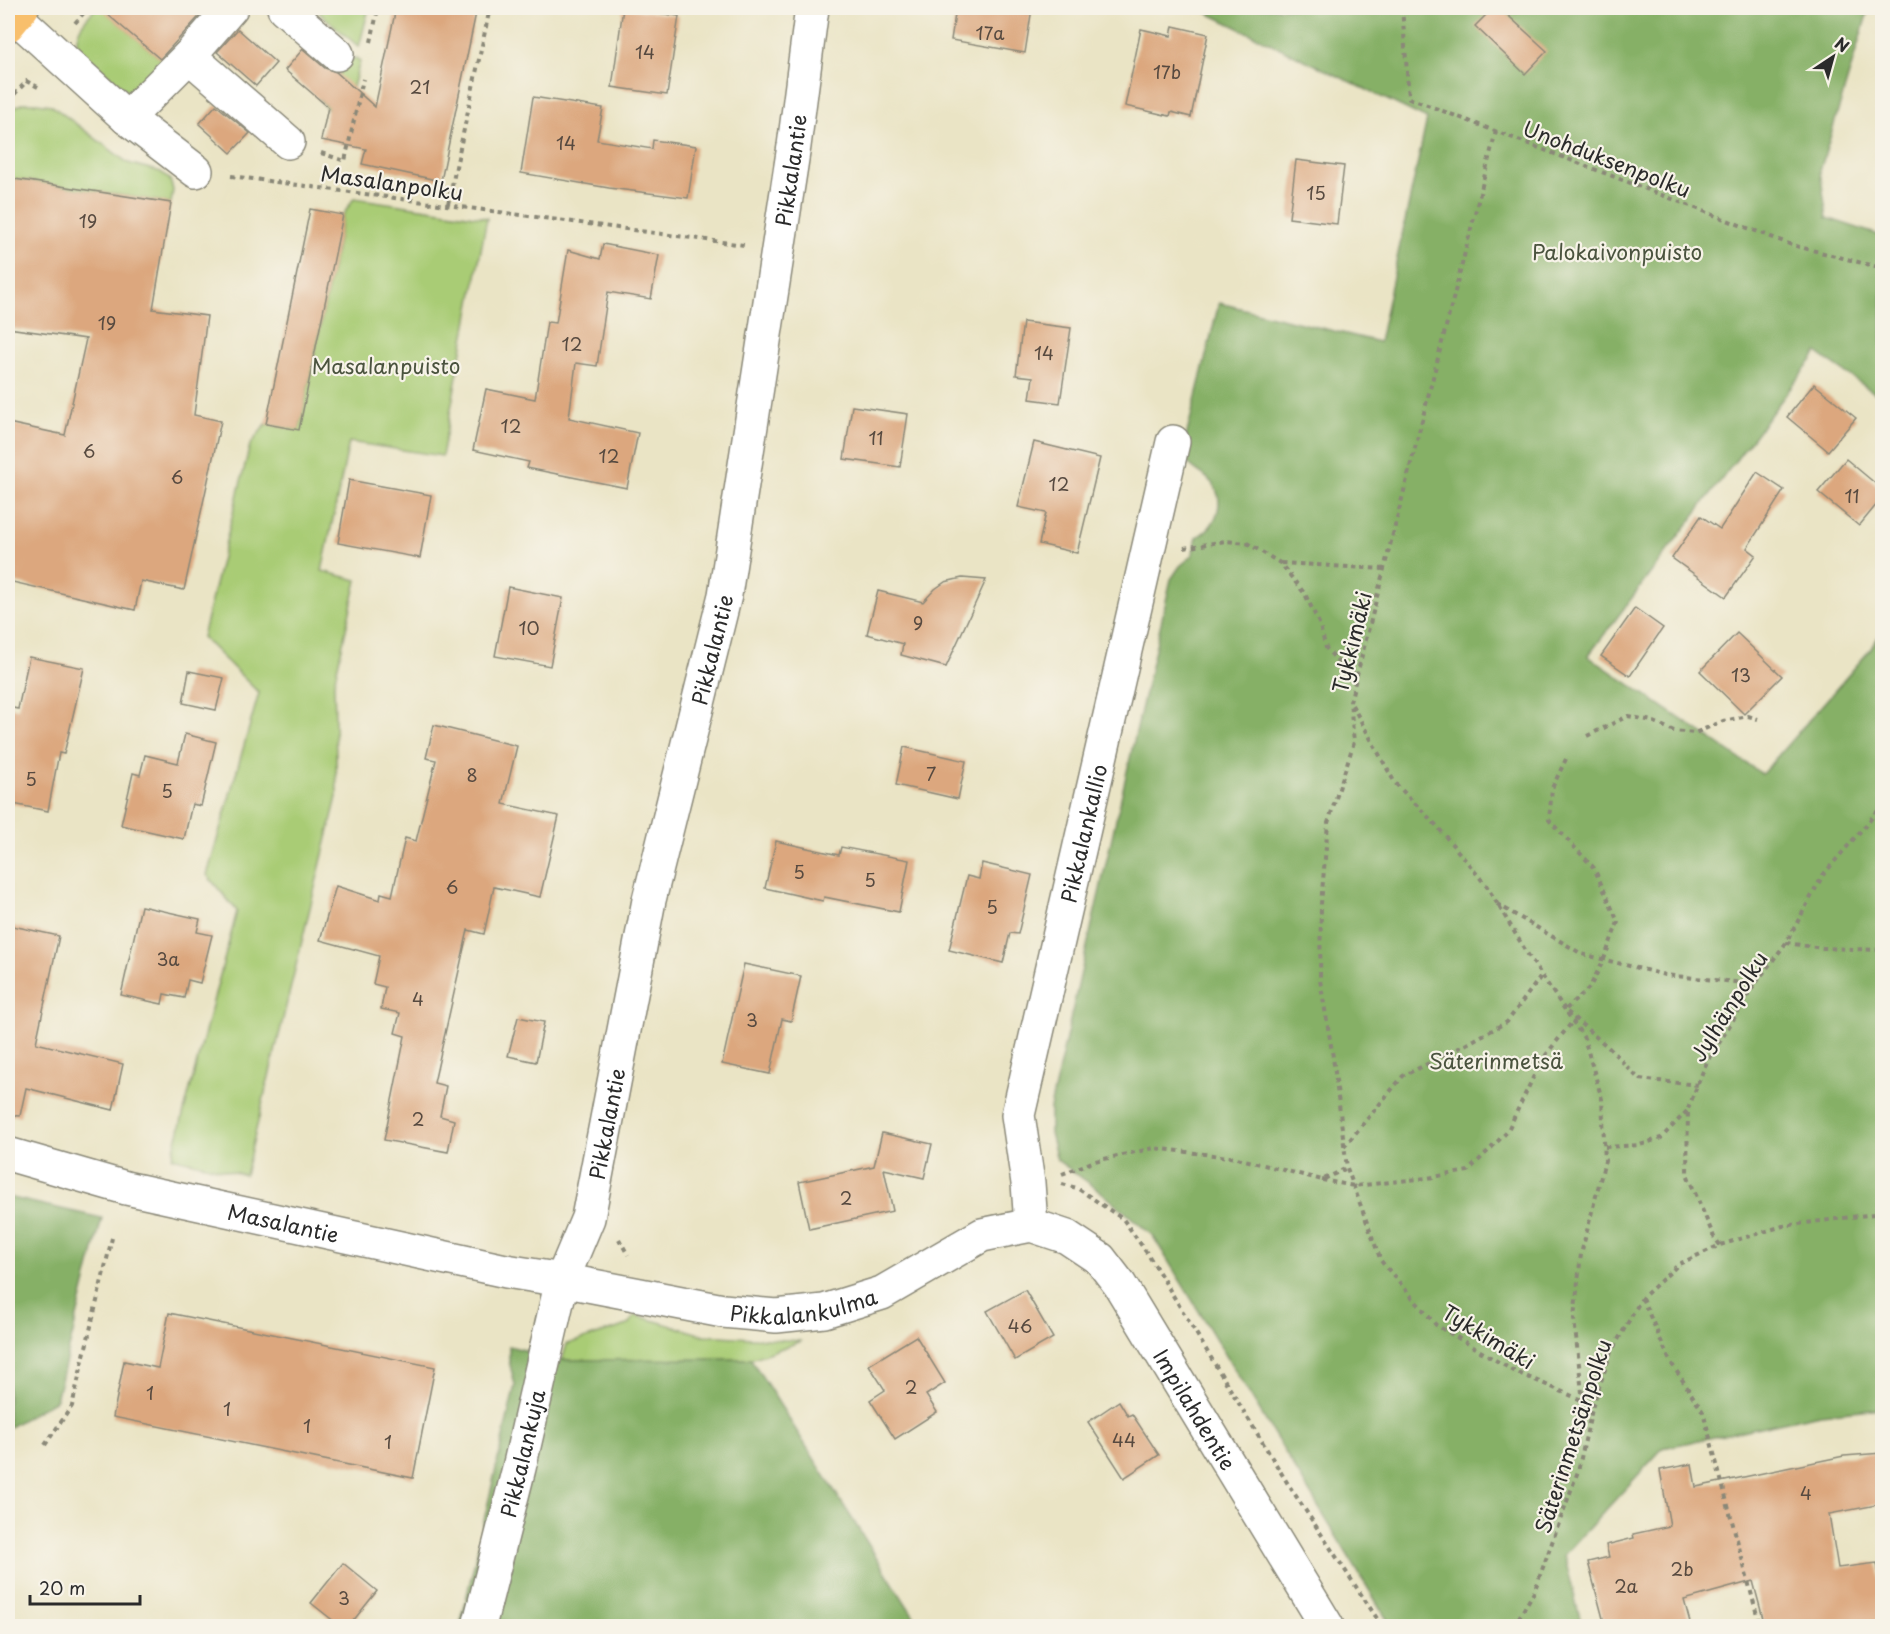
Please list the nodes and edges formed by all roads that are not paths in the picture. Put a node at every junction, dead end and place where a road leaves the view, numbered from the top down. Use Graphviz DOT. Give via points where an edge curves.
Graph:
graph roads {
  1 [pos="231,8"];
  2 [pos="284,8"];
  3 [pos="812,8"];
  4 [pos="15,16"];
  5 [pos="337,54"];
  6 [pos="189,56"];
  7 [pos="127,118"];
  8 [pos="288,142"];
  9 [pos="196,171"];
  10 [pos="1173,442"];
  11 [pos="8,1154"];
  12 [pos="1031,1225"];
  13 [pos="562,1280"];
  14 [pos="479,1626"];
  15 [pos="1327,1626"];
  1 -- 6 [label="street"];
  2 -- 5 [label="street"];
  3 -- 13 [label="street, Pikkalantie" via="725,595 649,900 588,1218"];
  4 -- 7 [label="street"];
  6 -- 7 [label="street"];
  6 -- 8 [label="street"];
  7 -- 9 [label="street"];
  10 -- 12 [label="street, Pikkalankallio" via="1018,1115"];
  11 -- 13 [label="street, Masalantie" via="126,1188"];
  12 -- 13 [label="street, Pikkalankulma" via="982,1235 882,1293 824,1311 776,1316 723,1311"];
  12 -- 15 [label="street, Impilahdentie" via="1067,1237 1100,1259 1120,1285"];
  13 -- 14 [label="street, Pikkalankuja"];
}
